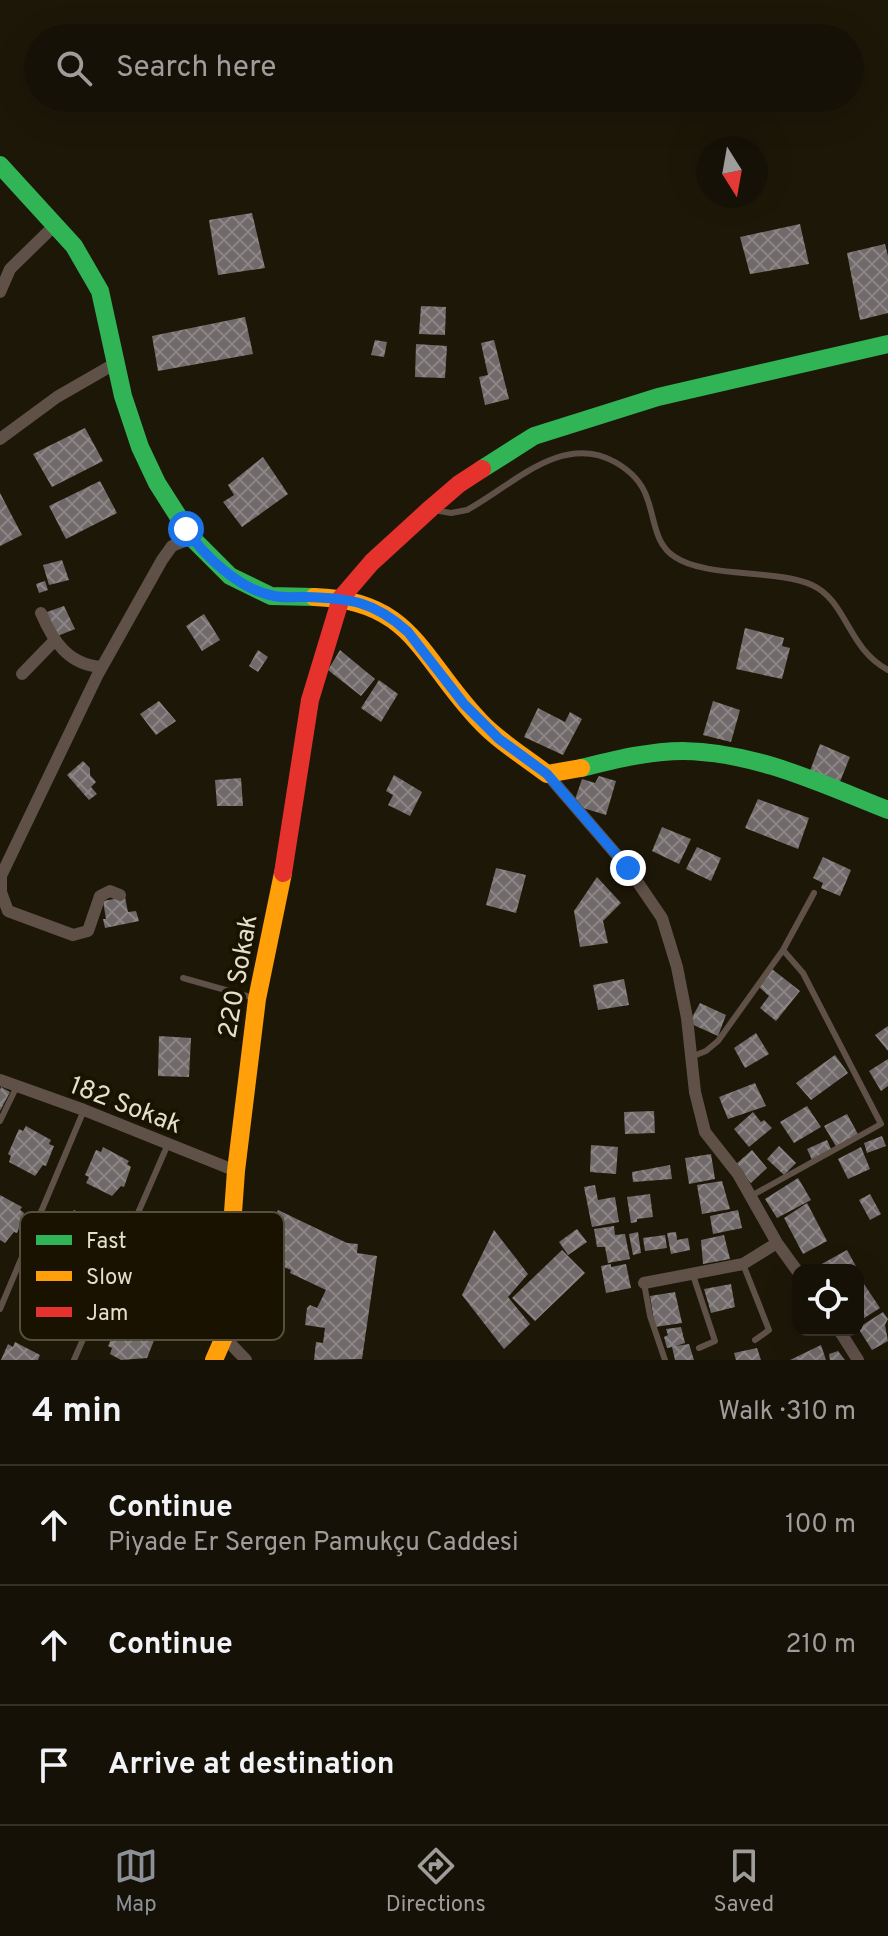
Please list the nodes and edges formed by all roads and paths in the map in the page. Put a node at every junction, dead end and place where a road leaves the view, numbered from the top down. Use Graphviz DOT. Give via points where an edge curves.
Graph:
graph roads {
  1 [pos="2,171"];
  2 [pos="55,225"];
  3 [pos="0,292"];
  4 [pos="888,344"];
  5 [pos="116,363"];
  6 [pos="0,439"];
  7 [pos="431,508"];
  8 [pos="192,538"];
  9 [pos="341,598"];
  10 [pos="41,613"];
  11 [pos="55,640"];
  12 [pos="102,667"];
  13 [pos="888,670"];
  14 [pos="22,674"];
  15 [pos="547,774"];
  16 [pos="888,810"];
  17 [pos="0,877"];
  18 [pos="814,893"];
  19 [pos="120,895"];
  20 [pos="783,950"];
  21 [pos="183,978"];
  22 [pos="257,999"];
  23 [pos="691,1057"];
  24 [pos="0,1080"];
  25 [pos="17,1086"];
  26 [pos="84,1110"];
  27 [pos="0,1121"];
  28 [pos="168,1144"];
  29 [pos="236,1171"];
  30 [pos="751,1196"];
  31 [pos="41,1212"];
  32 [pos="138,1212"];
  33 [pos="233,1212"];
  34 [pos="777,1243"];
  35 [pos="20,1262"];
  36 [pos="743,1264"];
  37 [pos="792,1264"];
  38 [pos="693,1275"];
  39 [pos="644,1283"];
  40 [pos="0,1309"];
  41 [pos="843,1336"];
  42 [pos="83,1340"];
  43 [pos="223,1340"];
  44 [pos="227,1340"];
  45 [pos="755,1340"];
  46 [pos="699,1348"];
  47 [pos="74,1360"];
  48 [pos="214,1360"];
  49 [pos="246,1360"];
  50 [pos="665,1360"];
  51 [pos="858,1360"];
  1 -- 2 [label="street"];
  2 -- 3 [label="street" via="10,269"];
  2 -- 5 [label="street" via="100,291"];
  4 -- 7 [label="street" via="658,397 534,436"];
  5 -- 6 [label="street"];
  5 -- 8 [label="street" via="140,447"];
  7 -- 9 [label="street"];
  7 -- 13 [label="lane" via="467,510 556,456 599,456 619,464 638,481 660,542 670,554 693,564 812,585 834,603 860,648"];
  8 -- 9 [label="street" via="230,576 271,596"];
  8 -- 12 [label="street" via="172,546 162,560"];
  9 -- 15 [label="street" via="369,605 397,622 480,722"];
  9 -- 22 [label="street, 220 Sokak" via="310,700"];
  10 -- 11 [label="street"];
  11 -- 12 [label="street" via="87,666"];
  11 -- 14 [label="street"];
  12 -- 17 [label="street"];
  15 -- 16 [label="street" via="646,755 709,752 774,766"];
  15 -- 23 [label="street" via="628,868 662,918 685,1005"];
  17 -- 19 [label="street" via="8,911 73,935 88,931 100,896 110,891"];
  18 -- 20 [label="lane"];
  20 -- 23 [label="lane" via="718,1041"];
  20 -- 30 [label="lane" via="803,973 881,1124"];
  21 -- 22 [label="lane"];
  22 -- 29 [label="street, 220 Sokak"];
  23 -- 30 [label="street" via="705,1132"];
  24 -- 25 [label="street, 182 Sokak"];
  25 -- 26 [label="street, 182 Sokak"];
  25 -- 27 [label="lane"];
  26 -- 28 [label="street, 182 Sokak"];
  26 -- 31 [label="lane"];
  28 -- 29 [label="street, 182 Sokak"];
  28 -- 32 [label="lane"];
  29 -- 33 [label="street, 220 Sokak"];
  30 -- 34 [label="street"];
  34 -- 36 [label="street"];
  34 -- 37 [label="street"];
  35 -- 40 [label="lane"];
  36 -- 38 [label="street"];
  36 -- 45 [label="lane" via="769,1330"];
  38 -- 39 [label="street"];
  38 -- 46 [label="lane" via="715,1341"];
  39 -- 50 [label="lane"];
  41 -- 51 [label="street"];
  42 -- 47 [label="lane"];
  43 -- 48 [label="street, 220 Sokak"];
  44 -- 49 [label="street"];
}
